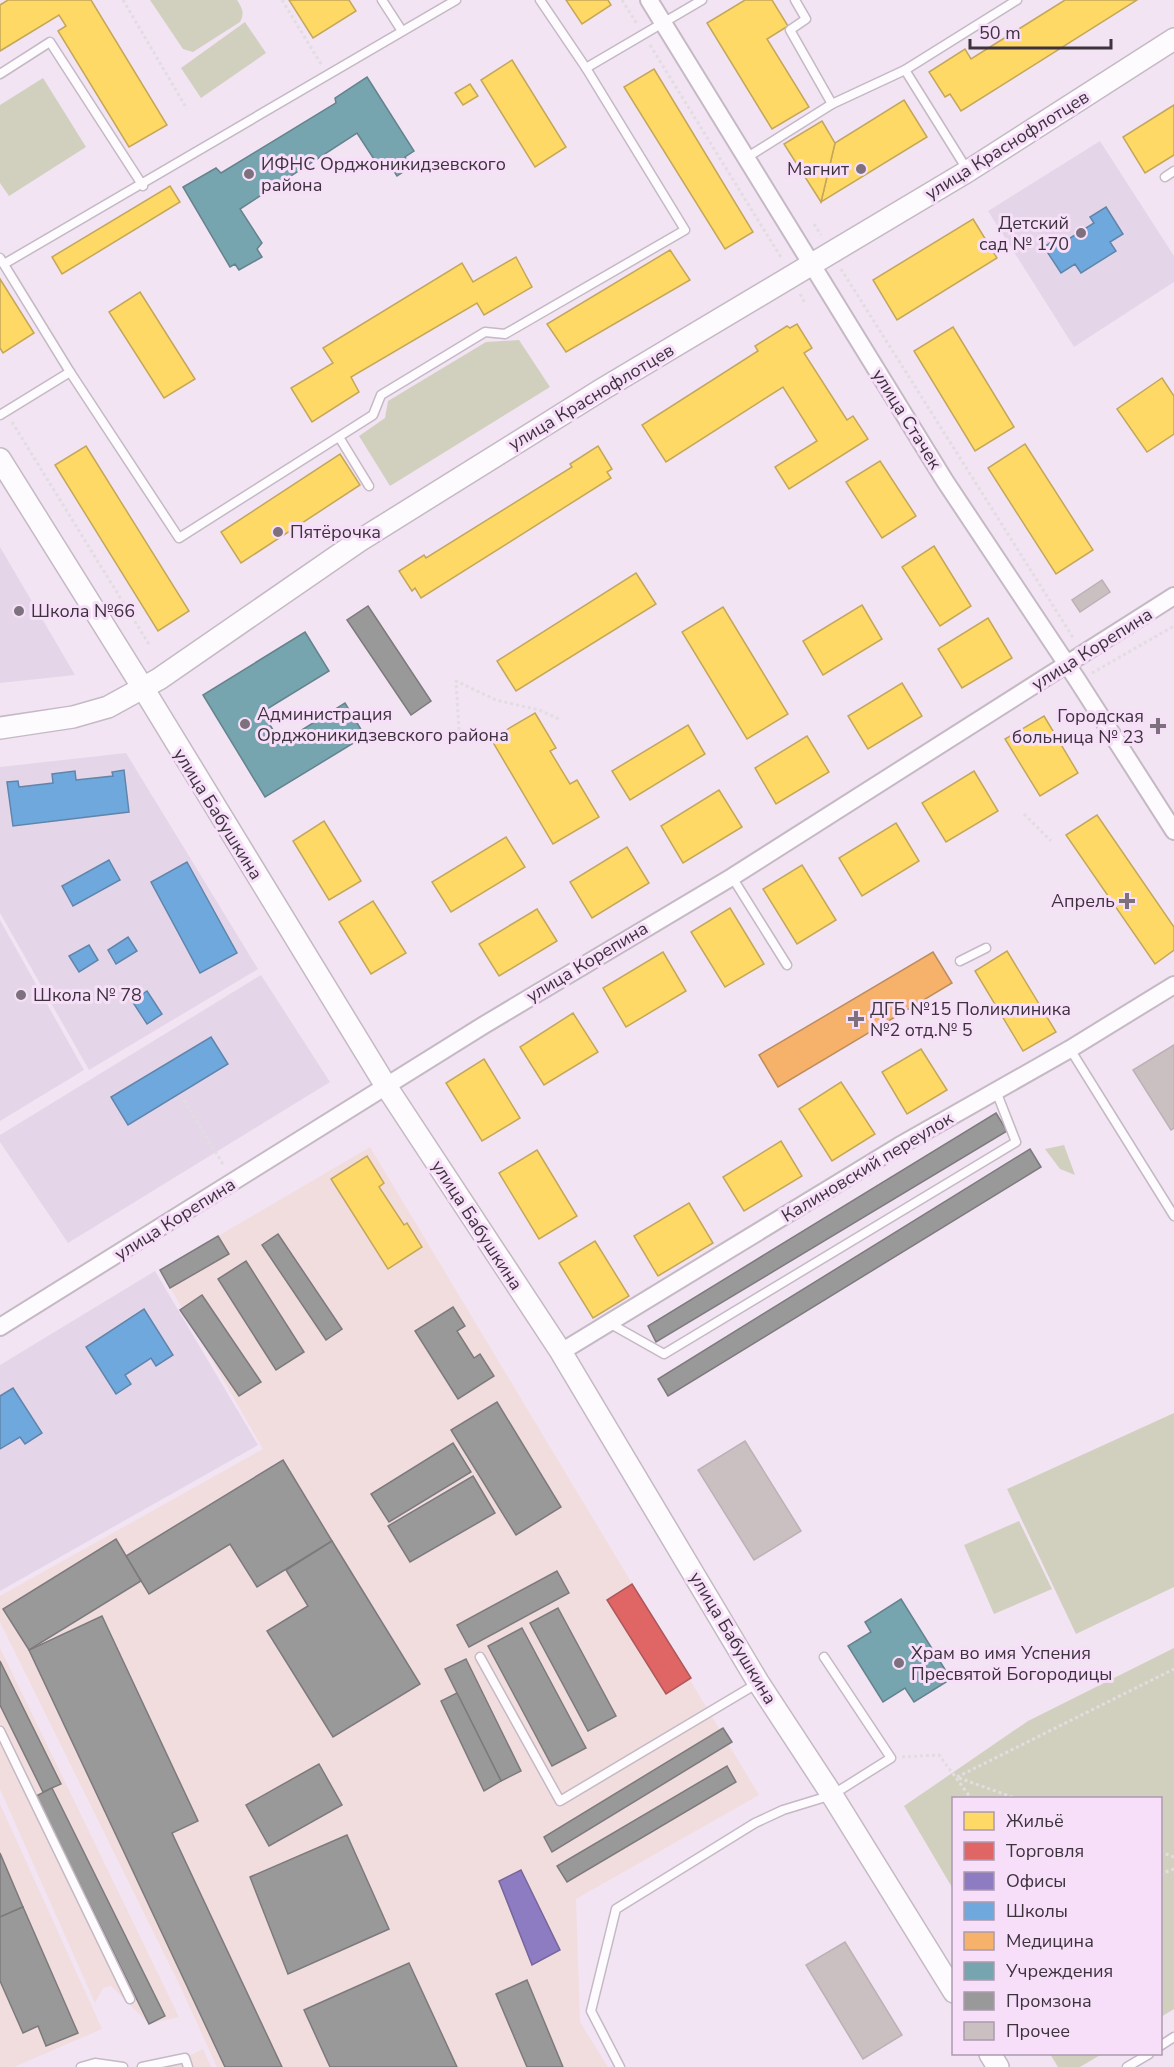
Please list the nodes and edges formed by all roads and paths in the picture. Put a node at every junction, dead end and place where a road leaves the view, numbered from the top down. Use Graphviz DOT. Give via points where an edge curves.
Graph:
graph roads {
  1 [pos="123,0"];
  2 [pos="282,0"];
  3 [pos="382,0"];
  4 [pos="456,0"];
  5 [pos="540,0"];
  6 [pos="622,0"];
  7 [pos="649,0"];
  8 [pos="702,0"];
  9 [pos="795,0"];
  10 [pos="1017,0"];
  11 [pos="664,24"];
  12 [pos="402,31"];
  13 [pos="644,35"];
  14 [pos="1174,39"];
  15 [pos="586,68"];
  16 [pos="905,70"];
  17 [pos="0,74"];
  18 [pos="328,75"];
  19 [pos="832,104"];
  20 [pos="187,109"];
  21 [pos="746,158"];
  22 [pos="968,171"];
  23 [pos="1174,171"];
  24 [pos="1165,177"];
  25 [pos="142,186"];
  26 [pos="780,255"];
  27 [pos="2,261"];
  28 [pos="813,265"];
  29 [pos="849,282"];
  30 [pos="70,372"];
  31 [pos="3,413"];
  32 [pos="339,437"];
  33 [pos="0,459"];
  34 [pos="369,486"];
  35 [pos="1174,596"];
  36 [pos="1174,626"];
  37 [pos="150,645"];
  38 [pos="1083,653"];
  39 [pos="1066,663"];
  40 [pos="1094,671"];
  41 [pos="1078,681"];
  42 [pos="1100,681"];
  43 [pos="143,688"];
  44 [pos="559,719"];
  45 [pos="0,728"];
  46 [pos="459,730"];
  47 [pos="1024,814"];
  48 [pos="1174,831"];
  49 [pos="1051,841"];
  50 [pos="732,877"];
  51 [pos="986,948"];
  52 [pos="960,961"];
  53 [pos="787,965"];
  54 [pos="1174,985"];
  55 [pos="1070,1049"];
  56 [pos="386,1086"];
  57 [pos="996,1091"];
  58 [pos="184,1100"];
  59 [pos="224,1166"];
  60 [pos="1174,1216"];
  61 [pos="609,1323"];
  62 [pos="0,1327"];
  63 [pos="561,1352"];
  64 [pos="824,1657"];
  65 [pos="480,1658"];
  66 [pos="1174,1669"];
  67 [pos="758,1682"];
  68 [pos="0,1731"];
  69 [pos="891,1758"];
  70 [pos="957,1777"];
  71 [pos="832,1795"];
  72 [pos="970,1797"];
  73 [pos="1012,1797"];
  74 [pos="952,1989"];
  75 [pos="130,1999"];
  76 [pos="1147,2055"];
  77 [pos="81,2067"];
  78 [pos="123,2067"];
  79 [pos="142,2067"];
  80 [pos="188,2067"];
  81 [pos="620,2067"];
  82 [pos="1127,2067"];
  1 -- 20 [label="path"];
  2 -- 18 [label="path"];
  3 -- 12 [label="lane"];
  4 -- 12 [label="lane"];
  5 -- 15 [label="lane"];
  6 -- 13 [label="path"];
  7 -- 11 [label="street, улица Стачек"];
  8 -- 11 [label="lane"];
  9 -- 19 [label="lane" via="806,19 790,30"];
  10 -- 16 [label="lane"];
  11 -- 13 [label="lane"];
  11 -- 21 [label="street, улица Стачек"];
  12 -- 18 [label="lane"];
  13 -- 15 [label="lane"];
  13 -- 26 [label="path"];
  14 -- 22 [label="street, улица Краснофлотцев"];
  15 -- 32 [label="lane" via="685,230 506,334 485,332 381,395 374,415"];
  16 -- 19 [label="lane"];
  16 -- 22 [label="lane"];
  17 -- 25 [label="lane" via="50,42"];
  18 -- 25 [label="lane"];
  19 -- 21 [label="lane"];
  21 -- 28 [label="street, улица Стачек"];
  22 -- 28 [label="street, улица Краснофлотцев"];
  23 -- 24 [label="lane"];
  25 -- 27 [label="lane"];
  27 -- 30 [label="lane"];
  28 -- 39 [label="street, улица Стачек" via="945,482"];
  28 -- 43 [label="street, улица Краснофлотцев" via="601,390 359,541"];
  29 -- 38 [label="path"];
  30 -- 31 [label="lane"];
  30 -- 32 [label="lane" via="179,538"];
  31 -- 37 [label="path"];
  32 -- 34 [label="lane"];
  33 -- 43 [label="street, улица Бабушкина"];
  35 -- 38 [label="street, улица Корепина"];
  36 -- 40 [label="path"];
  38 -- 39 [label="street, улица Корепина"];
  38 -- 40 [label="path"];
  39 -- 41 [label="street, улица Стачек"];
  39 -- 50 [label="street, улица Корепина"];
  40 -- 41 [label="path"];
  40 -- 42 [label="path"];
  41 -- 48 [label="street, улица Стачек"];
  43 -- 45 [label="street, улица Краснофлотцев" via="108,707 73,717"];
  43 -- 56 [label="street, улица Бабушкина"];
  44 -- 46 [label="path" via="496,700 456,681"];
  47 -- 49 [label="path"];
  50 -- 53 [label="lane"];
  50 -- 56 [label="street, улица Корепина" via="585,962"];
  51 -- 52 [label="lane"];
  54 -- 55 [label="street, Калиновский переулок"];
  55 -- 57 [label="street, Калиновский переулок"];
  55 -- 60 [label="lane"];
  56 -- 62 [label="street, улица Корепина"];
  56 -- 63 [label="street, улица Бабушкина"];
  57 -- 61 [label="street, Калиновский переулок"];
  57 -- 61 [label="lane" via="1016,1142 664,1354"];
  58 -- 59 [label="path"];
  61 -- 63 [label="street, Калиновский переулок"];
  63 -- 67 [label="street, улица Бабушкина"];
  64 -- 69 [label="lane"];
  65 -- 67 [label="lane" via="560,1801"];
  66 -- 70 [label="path"];
  67 -- 71 [label="street, улица Бабушкина"];
  68 -- 75 [label="lane"];
  69 -- 70 [label="path" via="939,1755"];
  69 -- 71 [label="lane"];
  70 -- 72 [label="path"];
  70 -- 73 [label="path"];
  71 -- 74 [label="street, улица Бабушкина"];
  71 -- 81 [label="lane" via="755,1823 616,1909 591,2011"];
  76 -- 82 [label="lane"];
  77 -- 78 [label="lane" via="95,2063"];
  79 -- 80 [label="lane" via="185,2058"];
}
